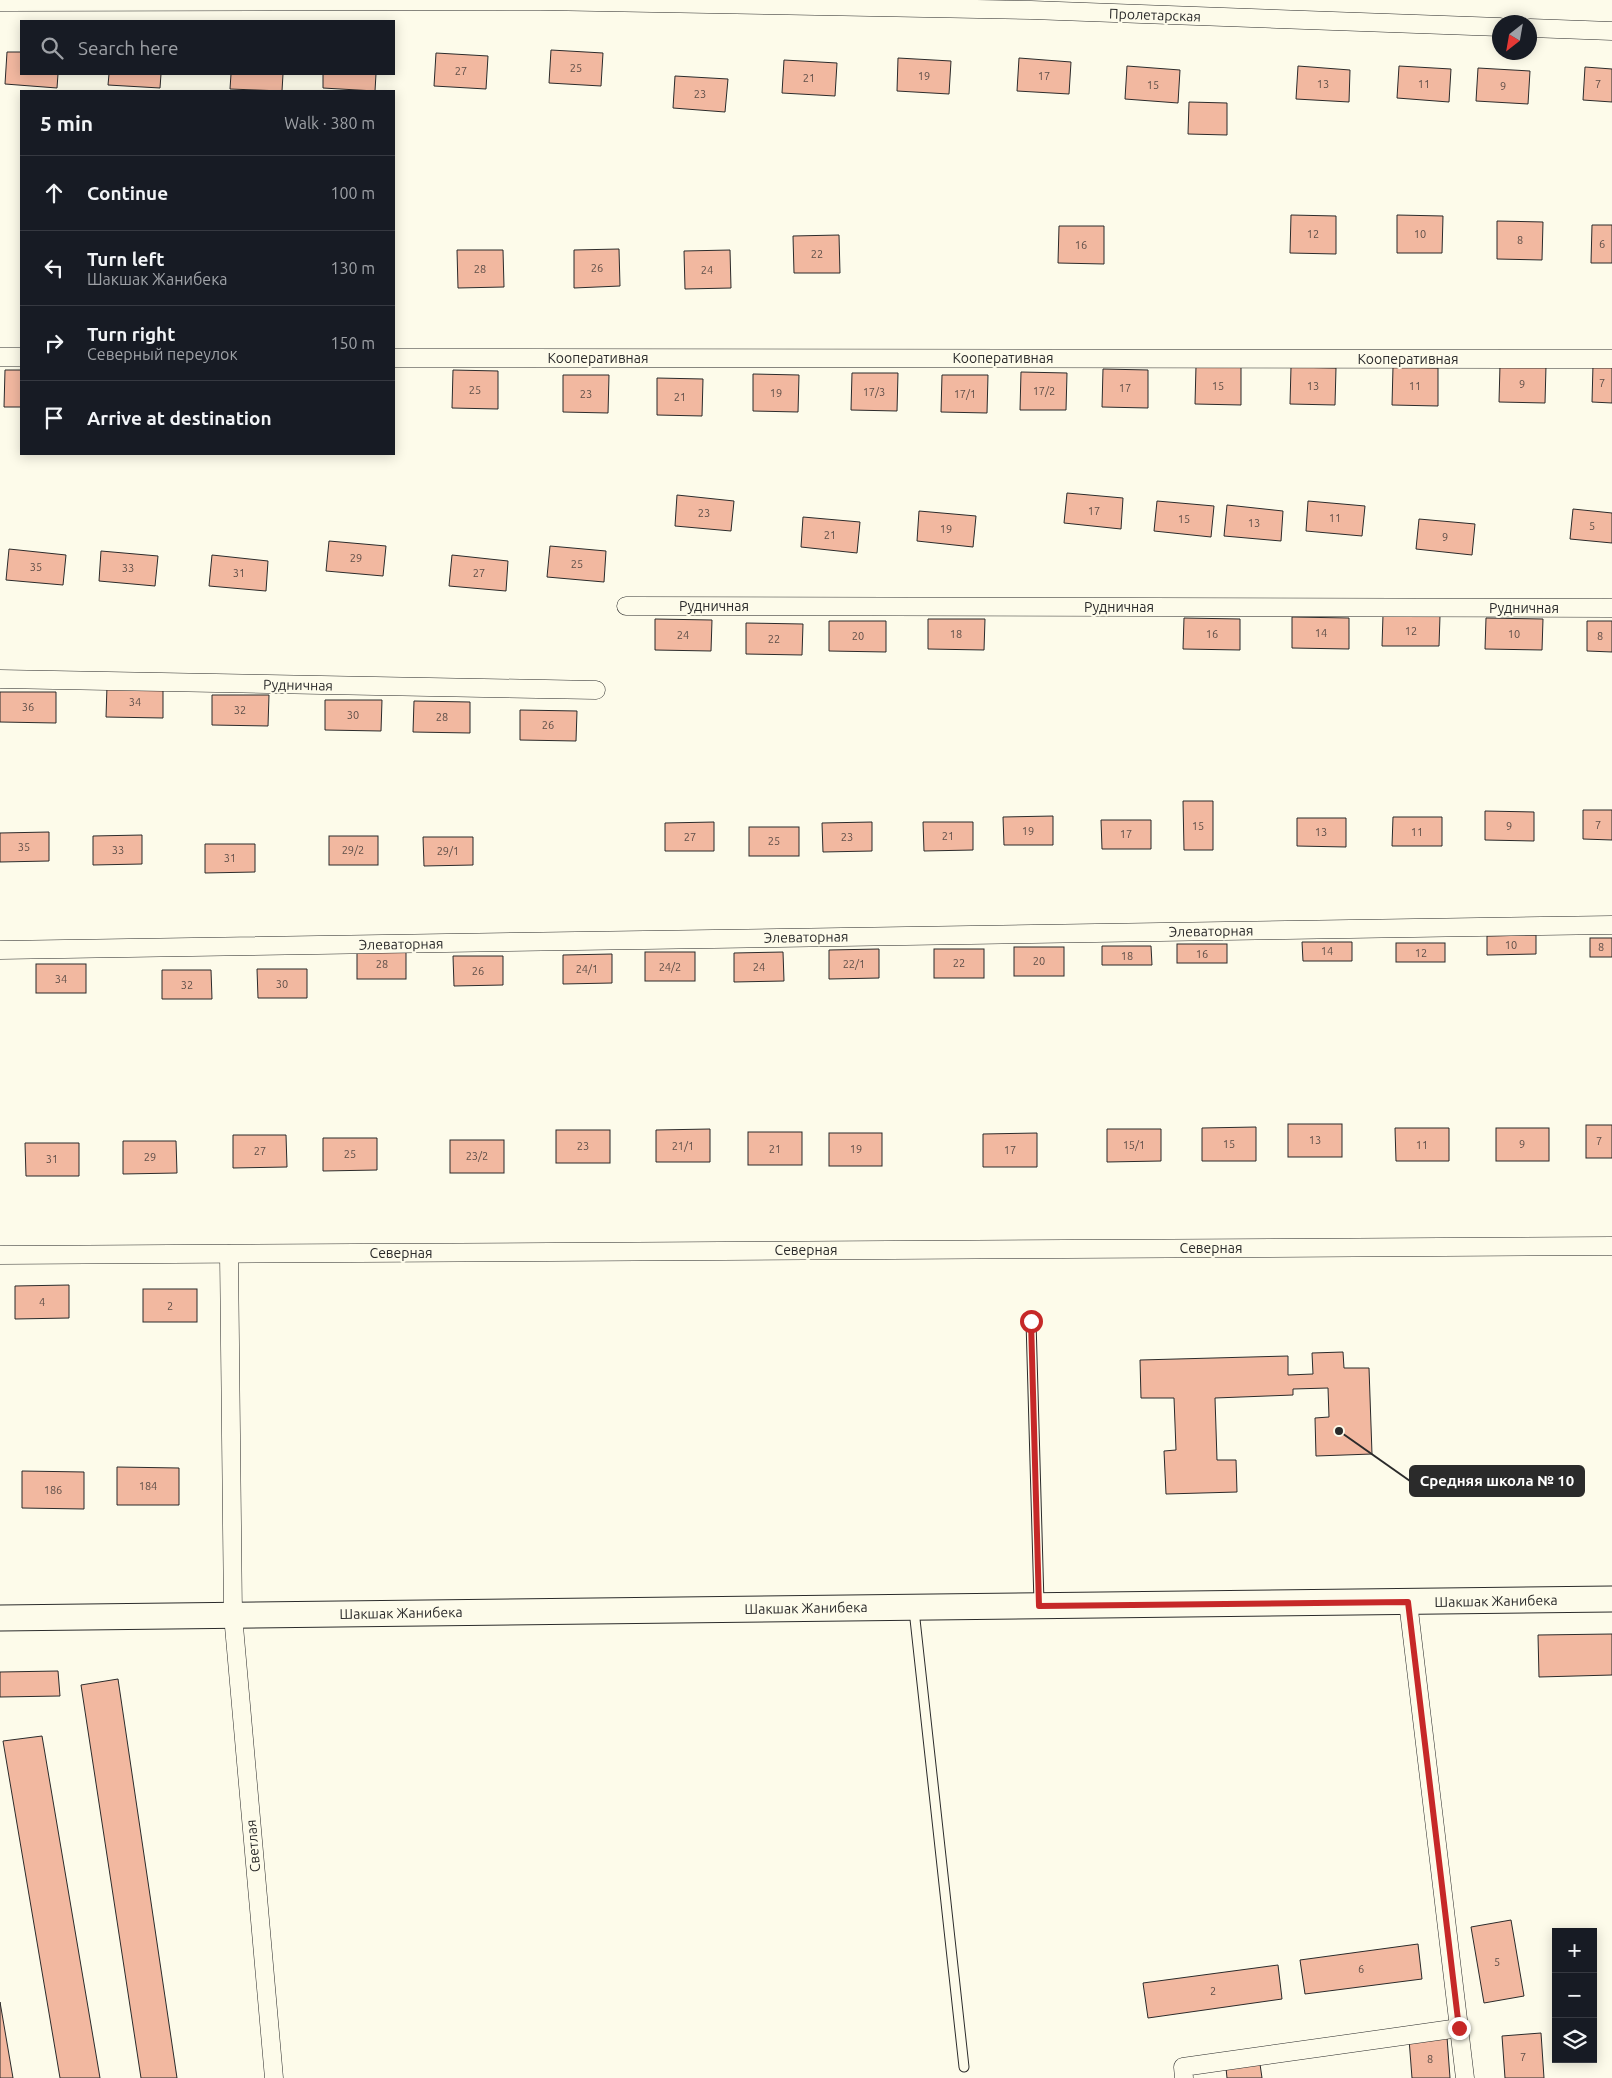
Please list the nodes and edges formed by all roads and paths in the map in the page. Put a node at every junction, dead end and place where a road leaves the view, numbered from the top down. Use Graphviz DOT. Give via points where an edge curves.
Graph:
graph roads {
  1 [pos="0,2"];
  2 [pos="1492,27"];
  3 [pos="1537,28"];
  4 [pos="1612,31"];
  5 [pos="0,357"];
  6 [pos="20,357"];
  7 [pos="395,358"];
  8 [pos="1612,359"];
  9 [pos="626,606"];
  10 [pos="1612,608"];
  11 [pos="0,680"];
  12 [pos="596,690"];
  13 [pos="1612,925"];
  14 [pos="0,950"];
  15 [pos="1612,1246"];
  16 [pos="228,1254"];
  17 [pos="0,1255"];
  18 [pos="1031,1321"];
  19 [pos="1612,1599"];
  20 [pos="1408,1602"];
  21 [pos="1039,1606"];
  22 [pos="914,1607"];
  23 [pos="233,1615"];
  24 [pos="0,1618"];
  25 [pos="1459,2028"];
  26 [pos="964,2067"];
  27 [pos="1183,2073"];
  28 [pos="274,2078"];
  29 [pos="1466,2078"];
  1 -- 2 [label="street, Пролетарская" via="550,1 1031,10"];
  3 -- 4 [label="street"];
  5 -- 6 [label="street"];
  7 -- 8 [label="street, Кооперативная"];
  9 -- 10 [label="street, Рудничная"];
  11 -- 12 [label="street, Рудничная"];
  13 -- 14 [label="street, Элеваторная"];
  15 -- 16 [label="street, Северная"];
  16 -- 17 [label="street, Северная"];
  16 -- 23 [label="street, Светлая"];
  18 -- 21 [label="lane"];
  19 -- 20 [label="main road, Шакшак Жанибека"];
  20 -- 21 [label="main road, Шакшак Жанибека"];
  20 -- 25 [label="street"];
  21 -- 22 [label="main road, Шакшак Жанибека"];
  22 -- 23 [label="main road, Шакшак Жанибека"];
  22 -- 26 [label="lane"];
  23 -- 24 [label="main road, Шакшак Жанибека"];
  23 -- 28 [label="street, Светлая"];
  25 -- 27 [label="street"];
  25 -- 29 [label="street"];
}
